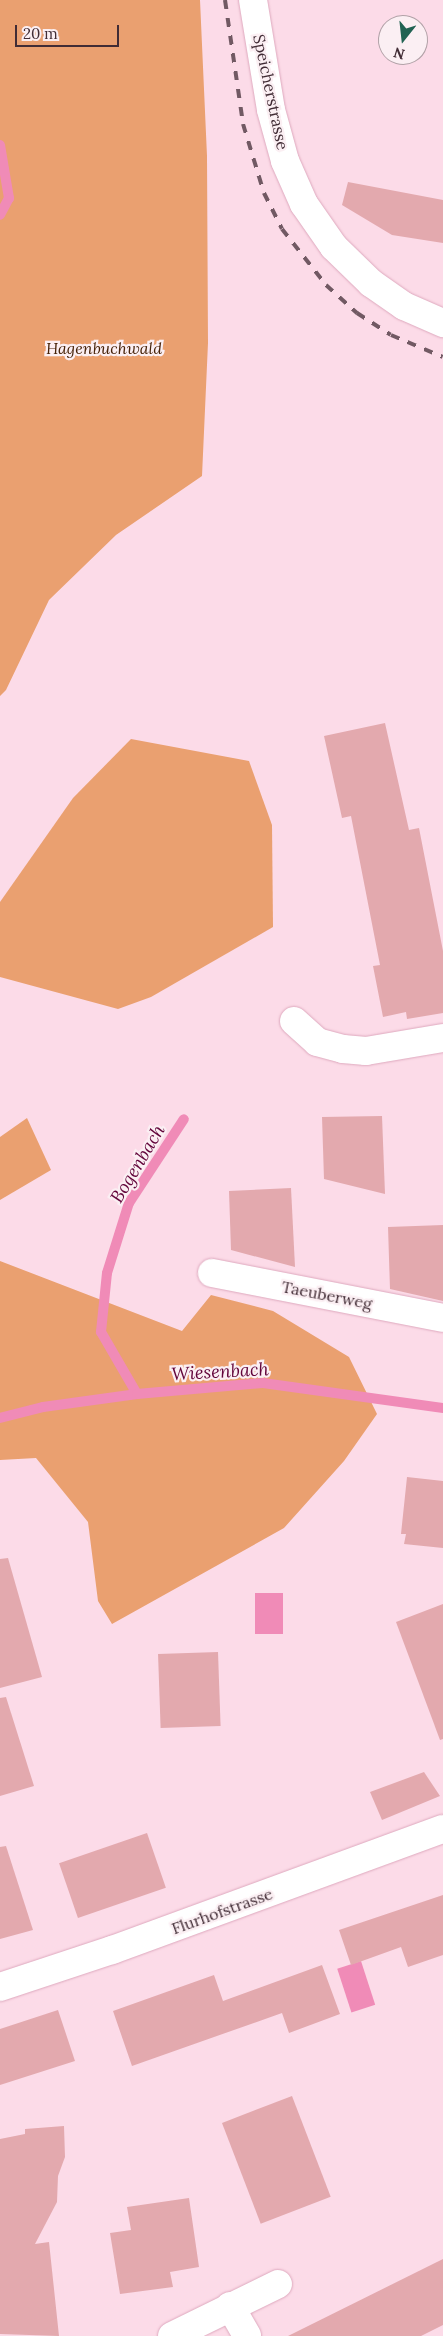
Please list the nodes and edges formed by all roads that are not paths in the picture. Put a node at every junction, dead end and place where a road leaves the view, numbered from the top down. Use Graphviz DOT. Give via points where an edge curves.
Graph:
graph roads {
  1 [pos="253,0"];
  2 [pos="443,323"];
  3 [pos="294,1021"];
  4 [pos="443,1038"];
  5 [pos="212,1273"];
  6 [pos="443,1318"];
  7 [pos="443,1829"];
  8 [pos="0,1988"];
  9 [pos="278,2284"];
  10 [pos="230,2306"];
  11 [pos="172,2336"];
  12 [pos="247,2336"];
  1 -- 2 [label="street, Speicherstrasse" via="272,110 285,161 304,204 334,247 371,283 404,306"];
  3 -- 4 [label="street" via="317,1042 343,1049 366,1051"];
  5 -- 6 [label="street, Taeuberweg"];
  7 -- 8 [label="street, Flurhofstrasse"];
  9 -- 10 [label="street"];
  10 -- 11 [label="street"];
  10 -- 12 [label="street"];
}
